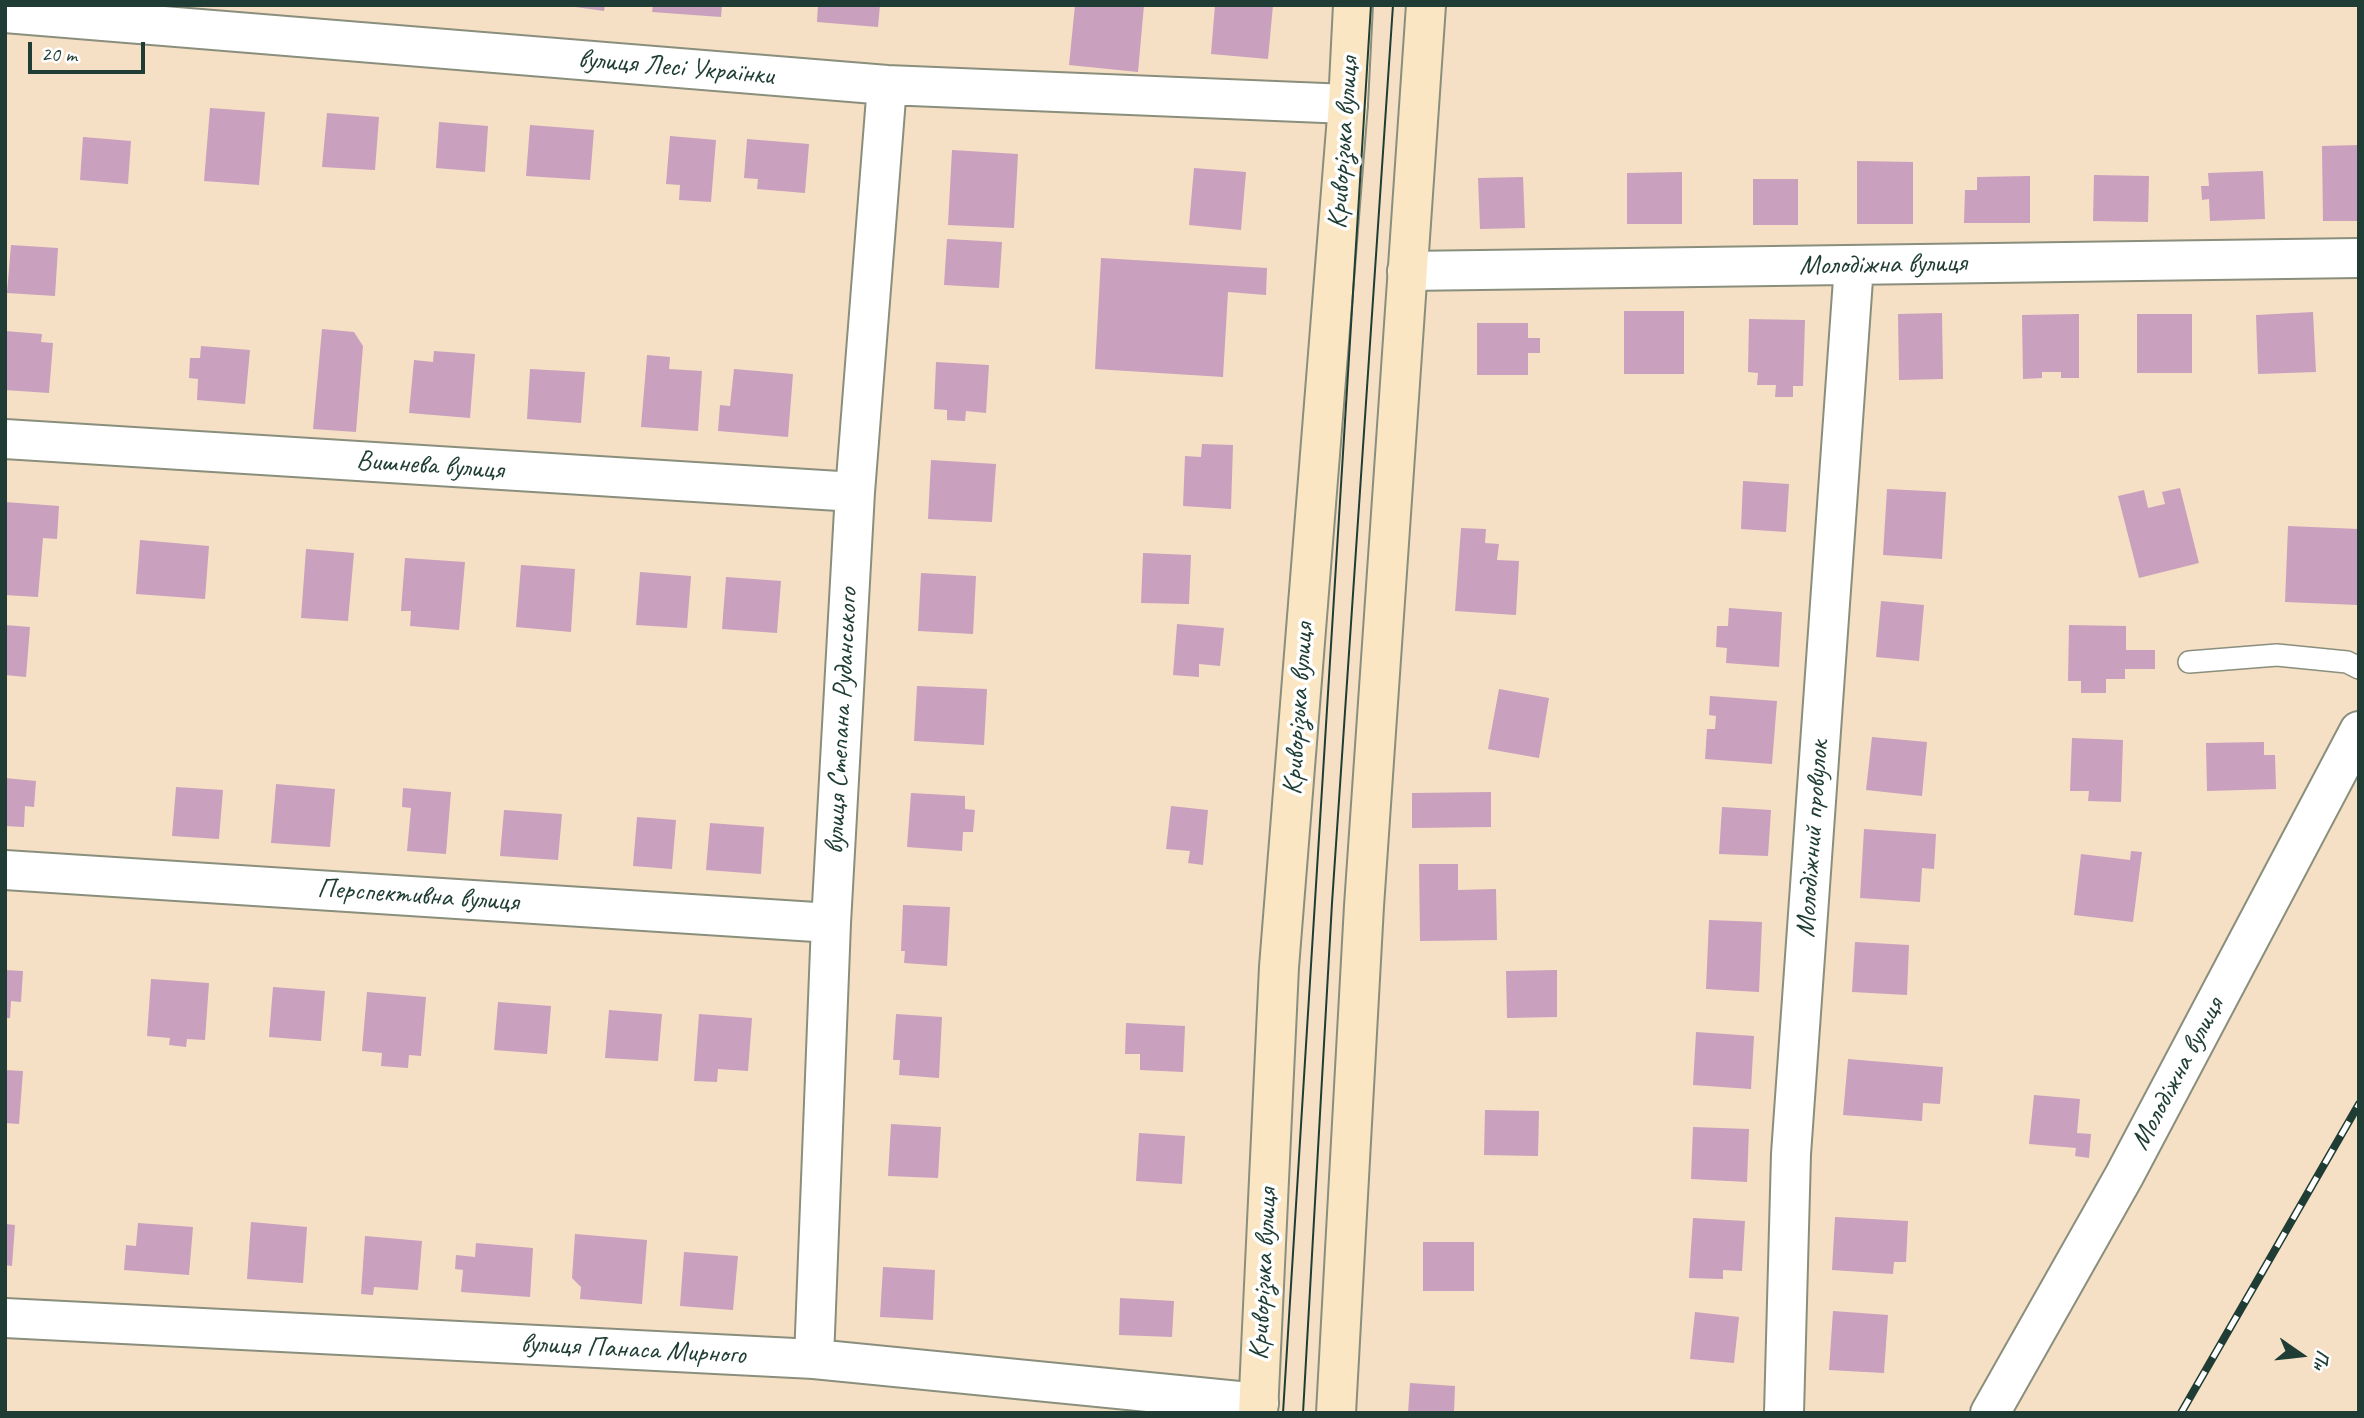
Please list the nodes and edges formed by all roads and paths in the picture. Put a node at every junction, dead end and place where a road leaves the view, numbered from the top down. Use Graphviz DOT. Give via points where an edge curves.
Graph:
graph roads {
  1 [pos="1353,5"];
  2 [pos="1426,5"];
  3 [pos="5,13"];
  4 [pos="887,85"];
  5 [pos="1348,104"];
  6 [pos="2359,258"];
  7 [pos="1854,265"];
  8 [pos="1407,271"];
  9 [pos="5,439"];
  10 [pos="855,492"];
  11 [pos="2189,662"];
  12 [pos="2359,668"];
  13 [pos="2359,731"];
  14 [pos="5,870"];
  15 [pos="831,923"];
  16 [pos="5,1318"];
  17 [pos="814,1359"];
  18 [pos="1258,1408"];
  19 [pos="1336,1413"];
  20 [pos="1784,1413"];
  21 [pos="1990,1413"];
  1 -- 5 [label="main road, Криворізька вулиця"];
  2 -- 8 [label="main road"];
  3 -- 4 [label="street, вулиця Лесі Українки"];
  4 -- 5 [label="street, вулиця Лесі Українки"];
  4 -- 10 [label="street, вулиця Степана Руданського"];
  5 -- 18 [label="main road, Криворізька вулиця" via="1279,967"];
  6 -- 7 [label="street, Молодіжна вулиця"];
  7 -- 8 [label="street, Молодіжна вулиця"];
  7 -- 20 [label="street, Молодіжний провулок" via="1791,1154"];
  8 -- 19 [label="main road" via="1364,906"];
  9 -- 10 [label="street, Вишнева вулиця"];
  10 -- 15 [label="street, вулиця Степана Руданського"];
  11 -- 12 [label="lane" via="2277,655 2347,662"];
  13 -- 21 [label="street, Молодіжна вулиця" via="2124,1176"];
  14 -- 15 [label="street, Перспективна вулиця"];
  15 -- 17 [label="street, вулиця Степана Руданського"];
  16 -- 17 [label="street, вулиця Панаса Мирного"];
  17 -- 18 [label="street, вулиця Панаса Мирного"];
}
